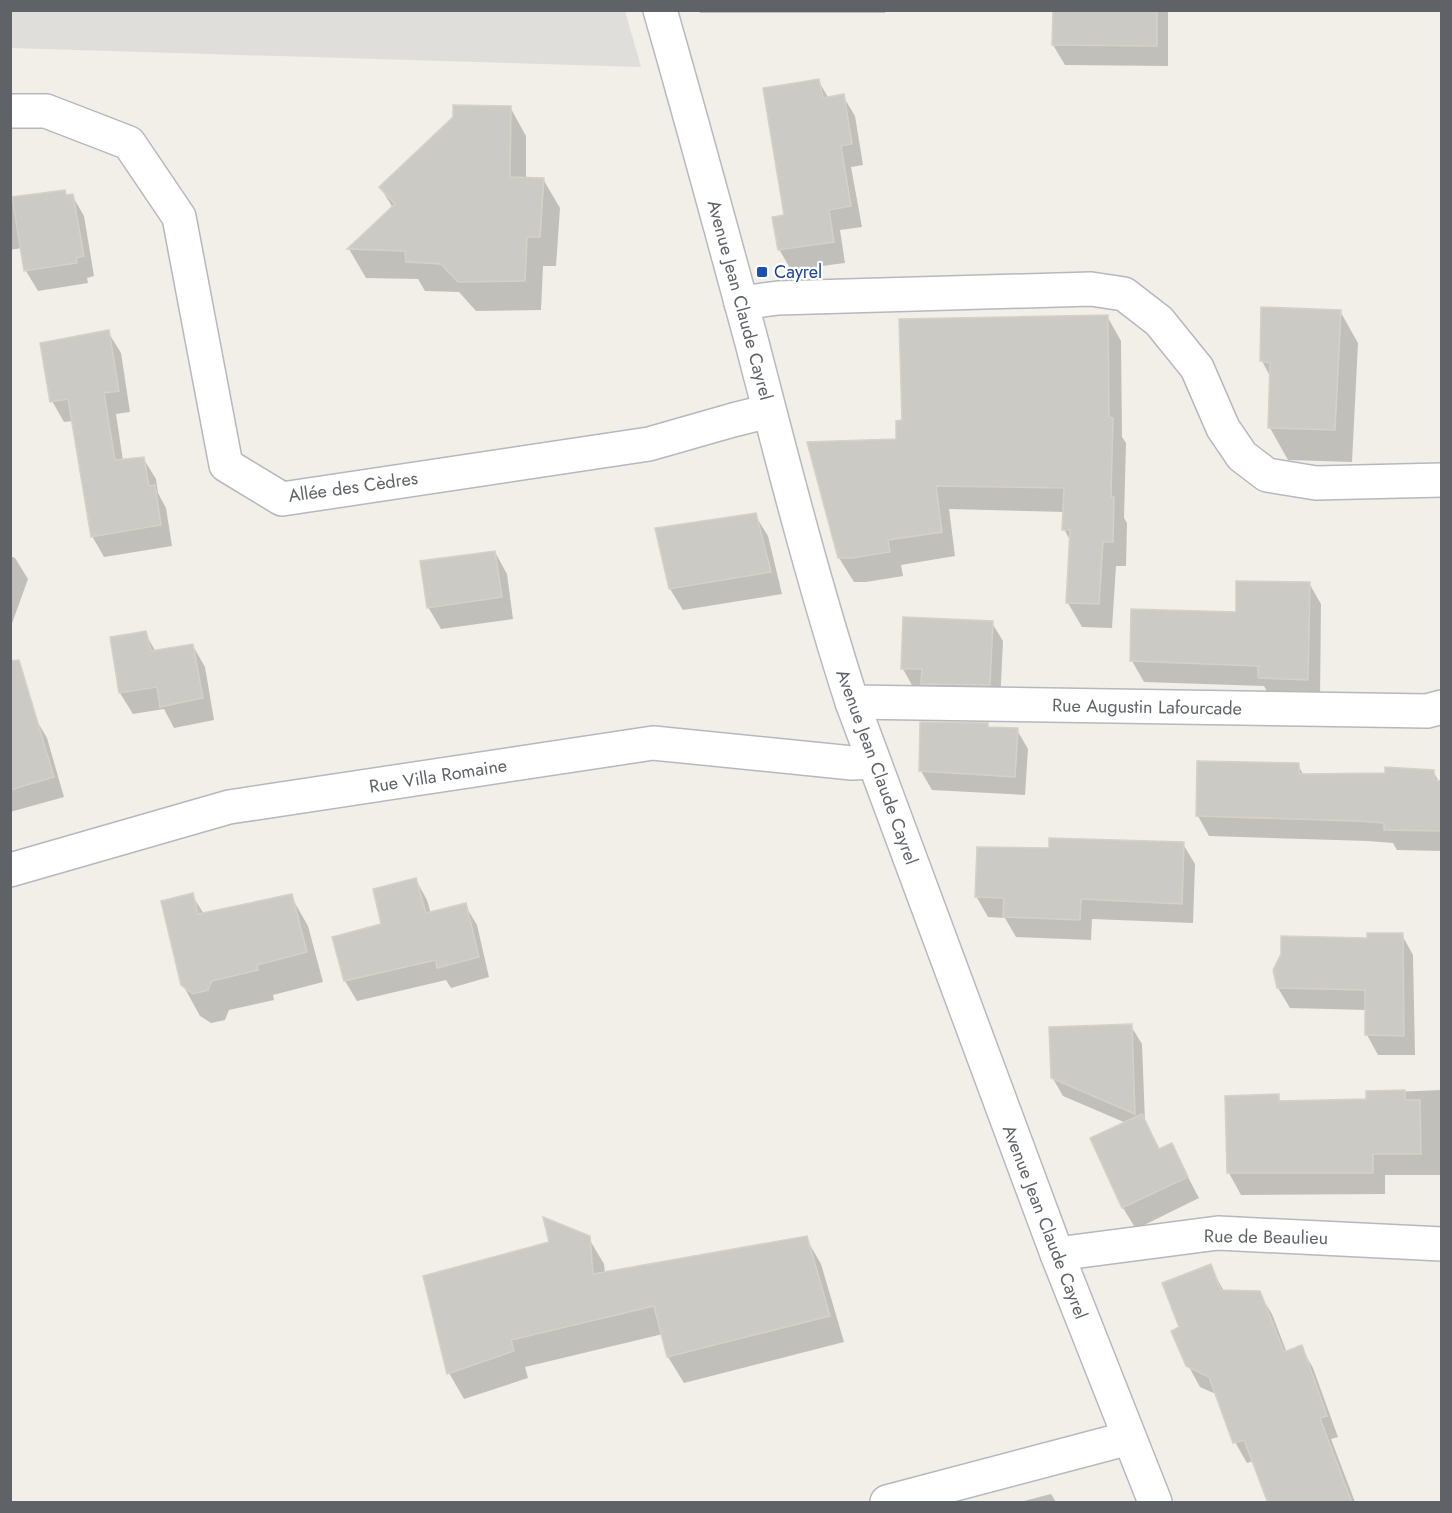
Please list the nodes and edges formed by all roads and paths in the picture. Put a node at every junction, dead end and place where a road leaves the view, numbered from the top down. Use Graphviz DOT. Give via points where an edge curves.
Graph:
graph roads {
  1 [pos="660,10"];
  2 [pos="10,111"];
  3 [pos="741,303"];
  4 [pos="769,411"];
  5 [pos="1442,480"];
  6 [pos="852,702"];
  7 [pos="1442,707"];
  8 [pos="874,762"];
  9 [pos="10,870"];
  10 [pos="1442,1244"];
  11 [pos="1056,1254"];
  12 [pos="1129,1438"];
  13 [pos="887,1503"];
  14 [pos="1155,1503"];
  1 -- 3 [label="street, Avenue Jean Claude Cayrel"];
  2 -- 4 [label="street, Allée des Cèdres" via="46,111 129,143 179,217 226,465 282,499 649,444"];
  3 -- 4 [label="street, Avenue Jean Claude Cayrel"];
  3 -- 5 [label="street" via="778,298 1091,289 1124,294 1159,321 1197,368 1222,428 1242,456 1268,475 1316,483"];
  4 -- 6 [label="street, Avenue Jean Claude Cayrel"];
  6 -- 7 [label="street, Rue Augustin Lafourcade" via="1427,711"];
  6 -- 8 [label="street, Avenue Jean Claude Cayrel"];
  8 -- 9 [label="street, Rue Villa Romaine" via="653,743 230,807"];
  8 -- 11 [label="street, Avenue Jean Claude Cayrel"];
  10 -- 11 [label="street, Rue de Beaulieu" via="1218,1233"];
  11 -- 12 [label="street, Avenue Jean Claude Cayrel"];
  12 -- 13 [label="street"];
  12 -- 14 [label="street, Avenue Jean Claude Cayrel"];
}
